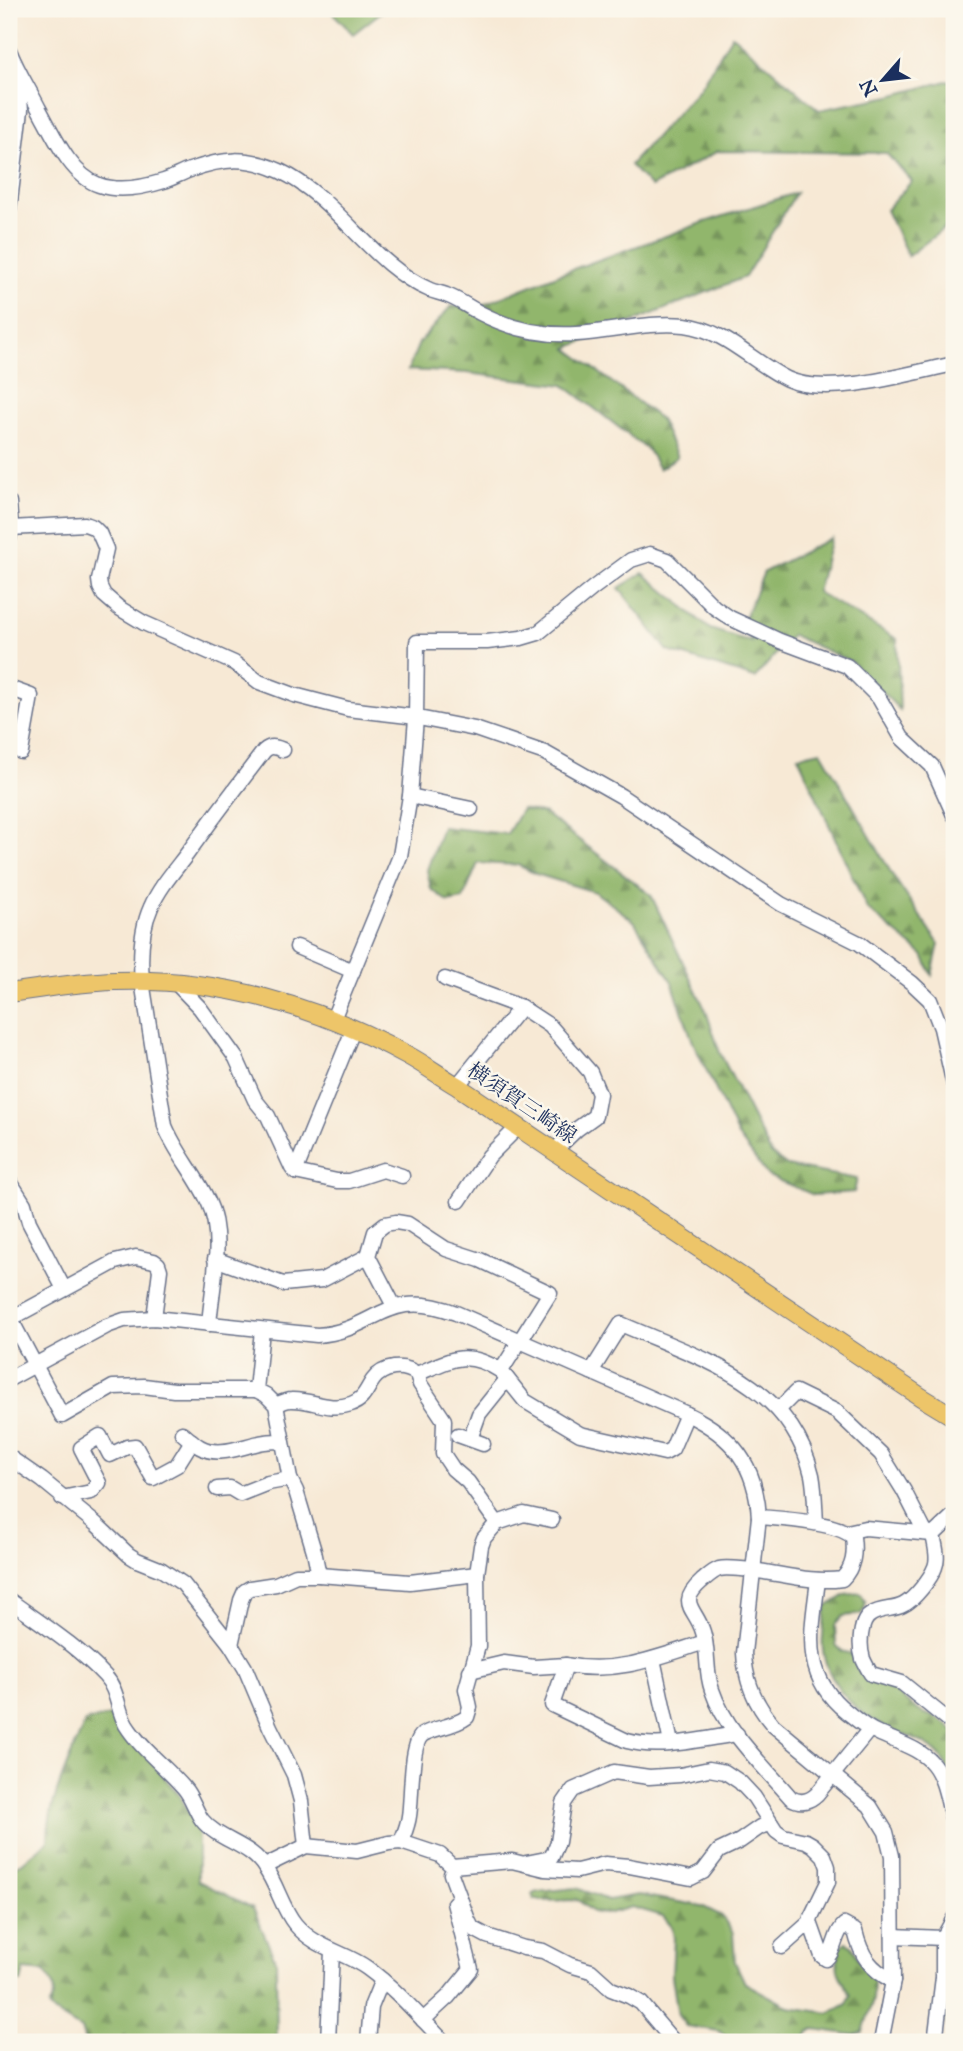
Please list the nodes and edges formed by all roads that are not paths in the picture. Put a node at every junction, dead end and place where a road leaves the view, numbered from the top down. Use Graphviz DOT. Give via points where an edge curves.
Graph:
graph roads {
  1 [pos="9,50"];
  2 [pos="18,74"];
  3 [pos="15,116"];
  4 [pos="9,210"];
  5 [pos="954,364"];
  6 [pos="9,503"];
  7 [pos="10,534"];
  8 [pos="9,688"];
  9 [pos="416,718"];
  10 [pos="9,746"];
  11 [pos="283,750"];
  12 [pos="410,796"];
  13 [pos="471,809"];
  14 [pos="954,815"];
  15 [pos="297,947"];
  16 [pos="353,971"];
  17 [pos="445,979"];
  18 [pos="142,981"];
  19 [pos="175,982"];
  20 [pos="9,993"];
  21 [pos="521,1007"];
  22 [pos="333,1019"];
  23 [pos="354,1028"];
  24 [pos="954,1085"];
  25 [pos="457,1086"];
  26 [pos="518,1128"];
  27 [pos="554,1151"];
  28 [pos="295,1172"];
  29 [pos="402,1176"];
  30 [pos="9,1180"];
  31 [pos="459,1201"];
  32 [pos="368,1256"];
  33 [pos="215,1259"];
  34 [pos="64,1289"];
  35 [pos="394,1306"];
  36 [pos="10,1317"];
  37 [pos="154,1318"];
  38 [pos="209,1324"];
  39 [pos="262,1330"];
  40 [pos="520,1340"];
  41 [pos="34,1365"];
  42 [pos="591,1372"];
  43 [pos="417,1374"];
  44 [pos="504,1375"];
  45 [pos="9,1379"];
  46 [pos="256,1390"];
  47 [pos="276,1405"];
  48 [pos="779,1409"];
  49 [pos="687,1414"];
  50 [pos="954,1417"];
  51 [pos="470,1439"];
  52 [pos="282,1442"];
  53 [pos="9,1457"];
  54 [pos="290,1479"];
  55 [pos="217,1489"];
  56 [pos="62,1498"];
  57 [pos="954,1515"];
  58 [pos="759,1517"];
  59 [pos="552,1520"];
  60 [pos="497,1523"];
  61 [pos="816,1524"];
  62 [pos="848,1531"];
  63 [pos="929,1534"];
  64 [pos="753,1570"];
  65 [pos="477,1574"];
  66 [pos="319,1575"];
  67 [pos="818,1580"];
  68 [pos="9,1600"];
  69 [pos="705,1642"];
  70 [pos="231,1645"];
  71 [pos="653,1658"];
  72 [pos="566,1665"];
  73 [pos="470,1671"];
  74 [pos="954,1725"];
  75 [pos="869,1730"];
  76 [pos="737,1734"];
  77 [pos="671,1743"];
  78 [pos="833,1775"];
  79 [pos="771,1824"];
  80 [pos="954,1825"];
  81 [pos="401,1842"];
  82 [pos="306,1846"];
  83 [pos="525,1863"];
  84 [pos="265,1866"];
  85 [pos="452,1870"];
  86 [pos="954,1918"];
  87 [pos="810,1922"];
  88 [pos="893,1936"];
  89 [pos="943,1938"];
  90 [pos="782,1947"];
  91 [pos="332,1951"];
  92 [pos="382,1980"];
  93 [pos="893,1981"];
  94 [pos="423,2020"];
  95 [pos="328,2042"];
  96 [pos="368,2042"];
  97 [pos="444,2042"];
  98 [pos="674,2042"];
  99 [pos="881,2042"];
  100 [pos="935,2042"];
  1 -- 2 [label="street"];
  2 -- 3 [label="street"];
  2 -- 5 [label="street" via="58,146 98,185 135,187 216,162 246,159 281,172 314,192 405,275 503,324 574,334 687,325 722,337 789,380 816,385 849,385"];
  3 -- 4 [label="street"];
  6 -- 7 [label="street"];
  7 -- 9 [label="street" via="85,524 93,527 106,549 99,580 104,595 144,623 294,695 348,709"];
  8 -- 10 [label="street" via="31,695 21,752"];
  9 -- 12 [label="street"];
  9 -- 14 [label="street" via="417,642 487,642 538,633 618,568 650,554 667,560 730,618 847,666 879,698 902,738 932,766"];
  9 -- 24 [label="street" via="475,729 545,752 621,796 781,904 859,943 930,1000"];
  11 -- 18 [label="street" via="269,747 264,751 156,896 146,921"];
  12 -- 13 [label="street"];
  12 -- 16 [label="street" via="400,856"];
  15 -- 16 [label="street"];
  16 -- 22 [label="street"];
  17 -- 21 [label="street"];
  18 -- 19 [label="main road, 横須賀三崎線"];
  18 -- 20 [label="main road, 横須賀三崎線"];
  18 -- 33 [label="street" via="165,1126 209,1202 216,1227"];
  19 -- 22 [label="main road, 横須賀三崎線" via="255,996"];
  19 -- 28 [label="street" via="236,1058"];
  21 -- 25 [label="street"];
  21 -- 27 [label="street" via="550,1026 590,1072 599,1094 595,1116"];
  22 -- 23 [label="main road, 横須賀三崎線"];
  23 -- 25 [label="main road, 横須賀三崎線"];
  23 -- 28 [label="street"];
  25 -- 26 [label="main road, 横須賀三崎線"];
  26 -- 27 [label="main road, 横須賀三崎線"];
  26 -- 31 [label="street" via="489,1156"];
  27 -- 50 [label="main road, 横須賀三崎線"];
  28 -- 29 [label="street" via="337,1181 383,1170"];
  30 -- 34 [label="street"];
  32 -- 33 [label="street" via="321,1280 283,1284"];
  32 -- 35 [label="street"];
  32 -- 40 [label="street" via="375,1232 385,1224 408,1224 446,1249 550,1293"];
  33 -- 38 [label="street"];
  34 -- 36 [label="street"];
  34 -- 37 [label="street" via="115,1262 154,1261 160,1270"];
  35 -- 39 [label="street" via="326,1335"];
  35 -- 40 [label="street" via="440,1307"];
  36 -- 41 [label="street"];
  37 -- 38 [label="street"];
  37 -- 41 [label="street" via="107,1326"];
  38 -- 39 [label="street"];
  39 -- 46 [label="street"];
  40 -- 42 [label="street"];
  40 -- 44 [label="street"];
  41 -- 45 [label="street"];
  41 -- 46 [label="street" via="62,1416 113,1387"];
  42 -- 48 [label="street" via="621,1324 741,1378"];
  42 -- 49 [label="street"];
  43 -- 44 [label="street" via="462,1358 481,1360"];
  43 -- 47 [label="street" via="400,1367 383,1372 349,1405 323,1407 290,1399"];
  43 -- 60 [label="street" via="444,1420 443,1454"];
  44 -- 49 [label="street" via="525,1401 580,1434 666,1453 673,1449"];
  44 -- 51 [label="street" via="479,1414"];
  46 -- 47 [label="street"];
  47 -- 52 [label="street"];
  48 -- 61 [label="street" via="795,1433 812,1476"];
  48 -- 63 [label="street" via="796,1392 836,1412 881,1454"];
  49 -- 58 [label="street" via="714,1428 739,1453 754,1483"];
  52 -- 54 [label="street"];
  52 -- 56 [label="street" via="220,1451 202,1448 187,1437 177,1465 153,1478 135,1446 110,1455 100,1436 81,1448 99,1483 91,1492"];
  53 -- 56 [label="street"];
  54 -- 55 [label="street" via="240,1494 230,1488"];
  54 -- 66 [label="street"];
  56 -- 70 [label="street" via="136,1560 183,1584"];
  57 -- 63 [label="street"];
  58 -- 61 [label="street"];
  58 -- 64 [label="street"];
  59 -- 60 [label="street" via="524,1514"];
  60 -- 65 [label="street" via="484,1538"];
  61 -- 62 [label="street"];
  62 -- 63 [label="street" via="865,1528"];
  62 -- 67 [label="street" via="855,1555 846,1575"];
  63 -- 74 [label="street" via="937,1554 936,1567 906,1604 866,1618 861,1648 871,1674 902,1683"];
  64 -- 67 [label="street"];
  64 -- 69 [label="street" via="720,1569 691,1593 689,1604"];
  64 -- 78 [label="street" via="744,1653 750,1688 773,1725"];
  65 -- 66 [label="street" via="410,1582"];
  65 -- 73 [label="street" via="478,1646"];
  66 -- 70 [label="street" via="296,1575 250,1588 241,1600"];
  67 -- 75 [label="street" via="810,1641 816,1672 838,1705"];
  68 -- 84 [label="street" via="104,1675 126,1724 186,1790 202,1820"];
  69 -- 71 [label="street"];
  69 -- 76 [label="street" via="711,1688"];
  70 -- 82 [label="street" via="299,1789"];
  71 -- 72 [label="street" via="604,1668"];
  71 -- 77 [label="street"];
  72 -- 73 [label="street" via="503,1663"];
  72 -- 77 [label="street" via="552,1705 627,1741"];
  73 -- 81 [label="street" via="467,1717 417,1741 409,1818"];
  75 -- 78 [label="street"];
  75 -- 80 [label="street" via="931,1762 943,1783"];
  76 -- 77 [label="street"];
  76 -- 78 [label="street" via="795,1800 812,1799"];
  78 -- 88 [label="street" via="870,1806 886,1832 892,1856"];
  79 -- 83 [label="street" via="719,1851 703,1872 691,1878 629,1866 606,1864 564,1871"];
  79 -- 83 [label="street" via="754,1797 725,1772 709,1769 649,1777 614,1772 573,1790 564,1803 551,1858"];
  79 -- 87 [label="street" via="783,1836 813,1845 826,1861 828,1882"];
  81 -- 82 [label="street" via="358,1851"];
  81 -- 85 [label="street" via="440,1855"];
  82 -- 84 [label="street"];
  83 -- 85 [label="street"];
  84 -- 91 [label="street" via="295,1924"];
  85 -- 94 [label="street" via="450,1884 471,1969"];
  85 -- 98 [label="street" via="472,1928 591,1971 611,1989 641,2003"];
  86 -- 89 [label="street"];
  87 -- 90 [label="street"];
  87 -- 93 [label="street" via="826,1959 844,1925 855,1931 862,1955"];
  88 -- 89 [label="street"];
  88 -- 93 [label="street"];
  89 -- 100 [label="street"];
  91 -- 92 [label="street"];
  91 -- 95 [label="street"];
  92 -- 94 [label="street"];
  92 -- 96 [label="street" via="371,2007"];
  93 -- 99 [label="street"];
  94 -- 97 [label="street"];
}
